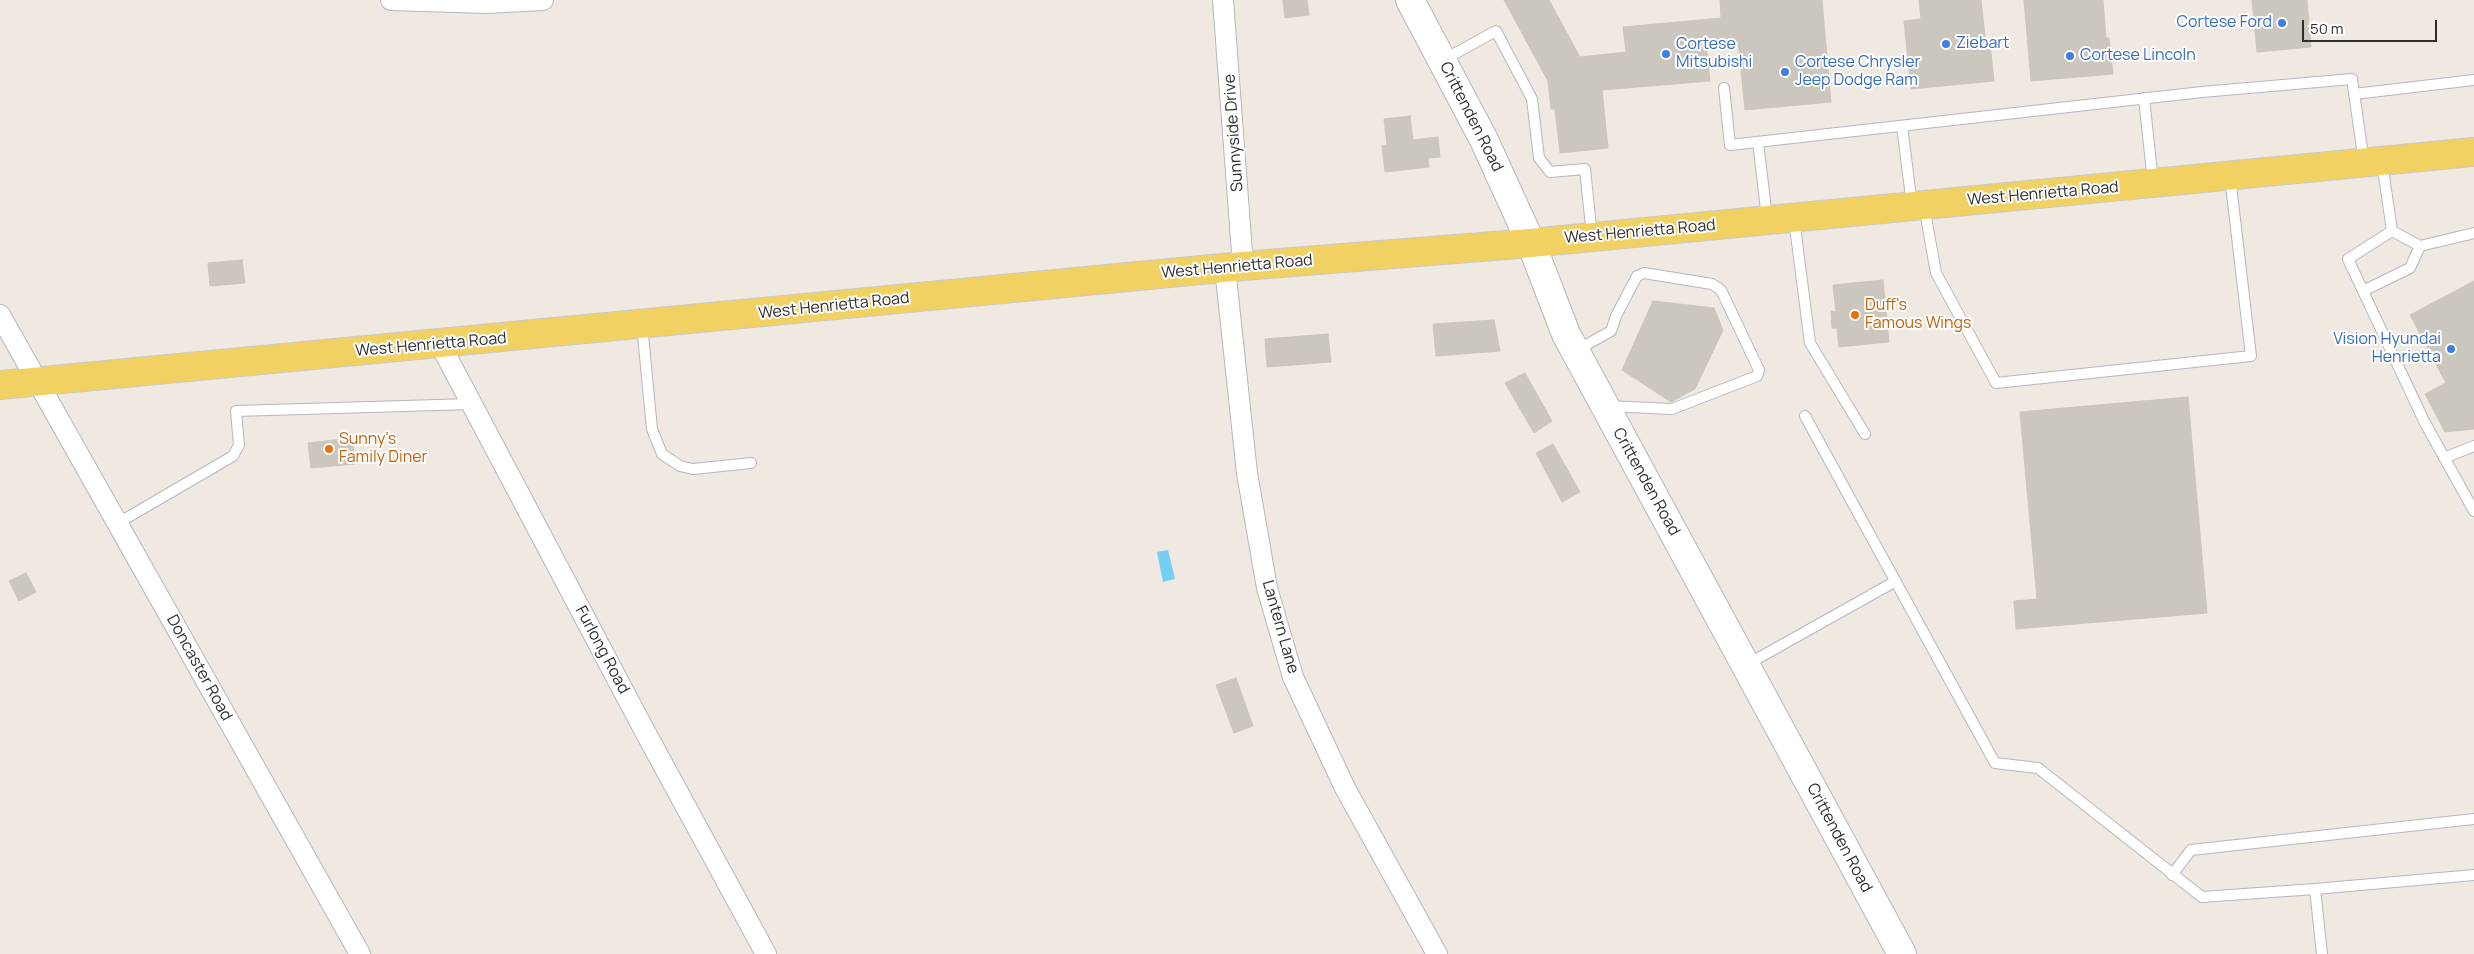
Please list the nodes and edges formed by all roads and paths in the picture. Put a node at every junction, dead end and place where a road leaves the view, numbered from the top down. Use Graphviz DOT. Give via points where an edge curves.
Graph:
graph roads {
  1 [pos="391,0"];
  2 [pos="543,0"];
  3 [pos="1223,0"];
  4 [pos="1410,0"];
  5 [pos="1442,60"];
  6 [pos="2474,80"];
  7 [pos="1724,88"];
  8 [pos="2354,94"];
  9 [pos="2144,98"];
  10 [pos="1902,126"];
  11 [pos="1758,142"];
  12 [pos="2474,152"];
  13 [pos="2373,162"];
  14 [pos="2230,176"];
  15 [pos="2153,183"];
  16 [pos="1918,206"];
  17 [pos="1781,219"];
  18 [pos="2392,231"];
  19 [pos="2474,233"];
  20 [pos="1593,237"];
  21 [pos="1531,243"];
  22 [pos="2420,246"];
  23 [pos="1234,267"];
  24 [pos="2365,290"];
  25 [pos="0,315"];
  26 [pos="642,325"];
  27 [pos="440,344"];
  28 [pos="1576,351"];
  29 [pos="38,381"];
  30 [pos="0,385"];
  31 [pos="471,404"];
  32 [pos="1604,406"];
  33 [pos="1805,416"];
  34 [pos="1865,434"];
  35 [pos="2474,446"];
  36 [pos="2444,458"];
  37 [pos="751,464"];
  38 [pos="2474,511"];
  39 [pos="118,524"];
  40 [pos="1896,582"];
  41 [pos="1745,665"];
  42 [pos="2474,819"];
  43 [pos="2172,875"];
  44 [pos="2474,875"];
  45 [pos="2315,889"];
  46 [pos="360,954"];
  47 [pos="766,954"];
  48 [pos="1437,954"];
  49 [pos="1902,954"];
  50 [pos="2322,954"];
  1 -- 2 [label="street" via="478,4"];
  3 -- 23 [label="street, Sunnyside Drive"];
  4 -- 5 [label="street, Crittenden Road"];
  5 -- 20 [label="lane" via="1496,31 1532,99 1539,158 1550,172 1584,170"];
  5 -- 21 [label="street, Crittenden Road" via="1484,140"];
  6 -- 8 [label="lane"];
  7 -- 11 [label="lane" via="1730,145"];
  8 -- 9 [label="lane" via="2352,79"];
  8 -- 13 [label="lane"];
  9 -- 10 [label="lane"];
  9 -- 15 [label="lane"];
  10 -- 11 [label="lane"];
  10 -- 16 [label="lane"];
  11 -- 17 [label="lane"];
  12 -- 13 [label="main road, West Henrietta Road"];
  13 -- 14 [label="main road, West Henrietta Road"];
  13 -- 18 [label="lane"];
  14 -- 15 [label="main road, West Henrietta Road"];
  14 -- 16 [label="lane" via="2251,356 1996,383 1936,273"];
  15 -- 16 [label="main road, West Henrietta Road"];
  16 -- 17 [label="main road, West Henrietta Road"];
  17 -- 20 [label="main road, West Henrietta Road"];
  17 -- 34 [label="lane" via="1810,343"];
  18 -- 22 [label="lane"];
  18 -- 24 [label="lane" via="2348,259"];
  19 -- 22 [label="lane"];
  20 -- 21 [label="main road, West Henrietta Road"];
  21 -- 23 [label="main road, West Henrietta Road"];
  21 -- 28 [label="street, Crittenden Road" via="1566,334"];
  22 -- 24 [label="lane" via="2410,268"];
  23 -- 26 [label="main road, West Henrietta Road"];
  23 -- 48 [label="street, Lantern Lane" via="1248,473 1267,588 1293,676 1345,788"];
  24 -- 36 [label="lane" via="2424,423"];
  25 -- 29 [label="street"];
  26 -- 27 [label="main road, West Henrietta Road"];
  26 -- 37 [label="lane" via="652,429 662,454 680,466 693,469"];
  27 -- 29 [label="main road, West Henrietta Road"];
  27 -- 31 [label="street, Furlong Road"];
  28 -- 32 [label="street, Crittenden Road"];
  28 -- 32 [label="lane" via="1611,331 1637,276 1644,273 1712,284 1721,290 1759,370 1756,376 1672,409"];
  29 -- 30 [label="main road, West Henrietta Road"];
  29 -- 39 [label="street, Doncaster Road"];
  31 -- 39 [label="lane" via="236,411 239,445 233,456"];
  31 -- 47 [label="street, Furlong Road"];
  32 -- 41 [label="street, Crittenden Road"];
  33 -- 40 [label="lane"];
  35 -- 36 [label="lane"];
  36 -- 38 [label="lane"];
  39 -- 46 [label="street, Doncaster Road"];
  40 -- 41 [label="lane"];
  40 -- 43 [label="lane" via="1995,763 2038,768"];
  41 -- 49 [label="street, Crittenden Road"];
  42 -- 43 [label="lane" via="2191,850"];
  43 -- 45 [label="lane" via="2202,897"];
  44 -- 45 [label="lane"];
  45 -- 50 [label="lane"];
}
